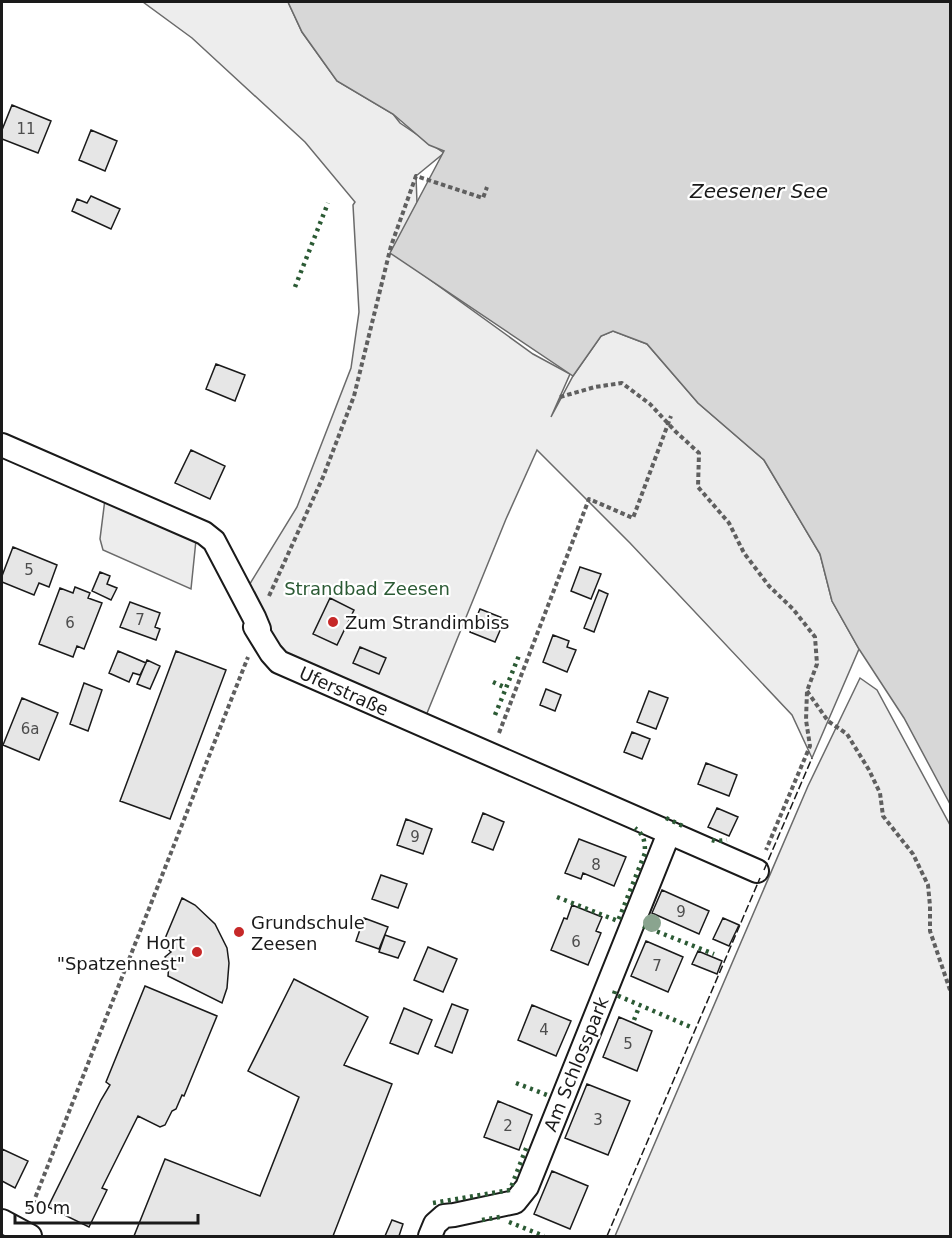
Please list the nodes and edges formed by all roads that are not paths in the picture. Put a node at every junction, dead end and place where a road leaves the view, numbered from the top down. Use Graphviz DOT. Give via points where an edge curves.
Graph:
graph roads {
  1 [pos="2,445"];
  2 [pos="669,832"];
  3 [pos="757,871"];
  4 [pos="2,1221"];
  5 [pos="26,1234"];
  6 [pos="430,1236"];
  1 -- 2 [label="street, Uferstraße" via="204,533 214,541 257,628 279,662"];
  2 -- 3 [label="street, Uferstraße"];
  2 -- 6 [label="street, Am Schlosspark" via="527,1187 515,1202 444,1216"];
  4 -- 5 [label="street"];
}
